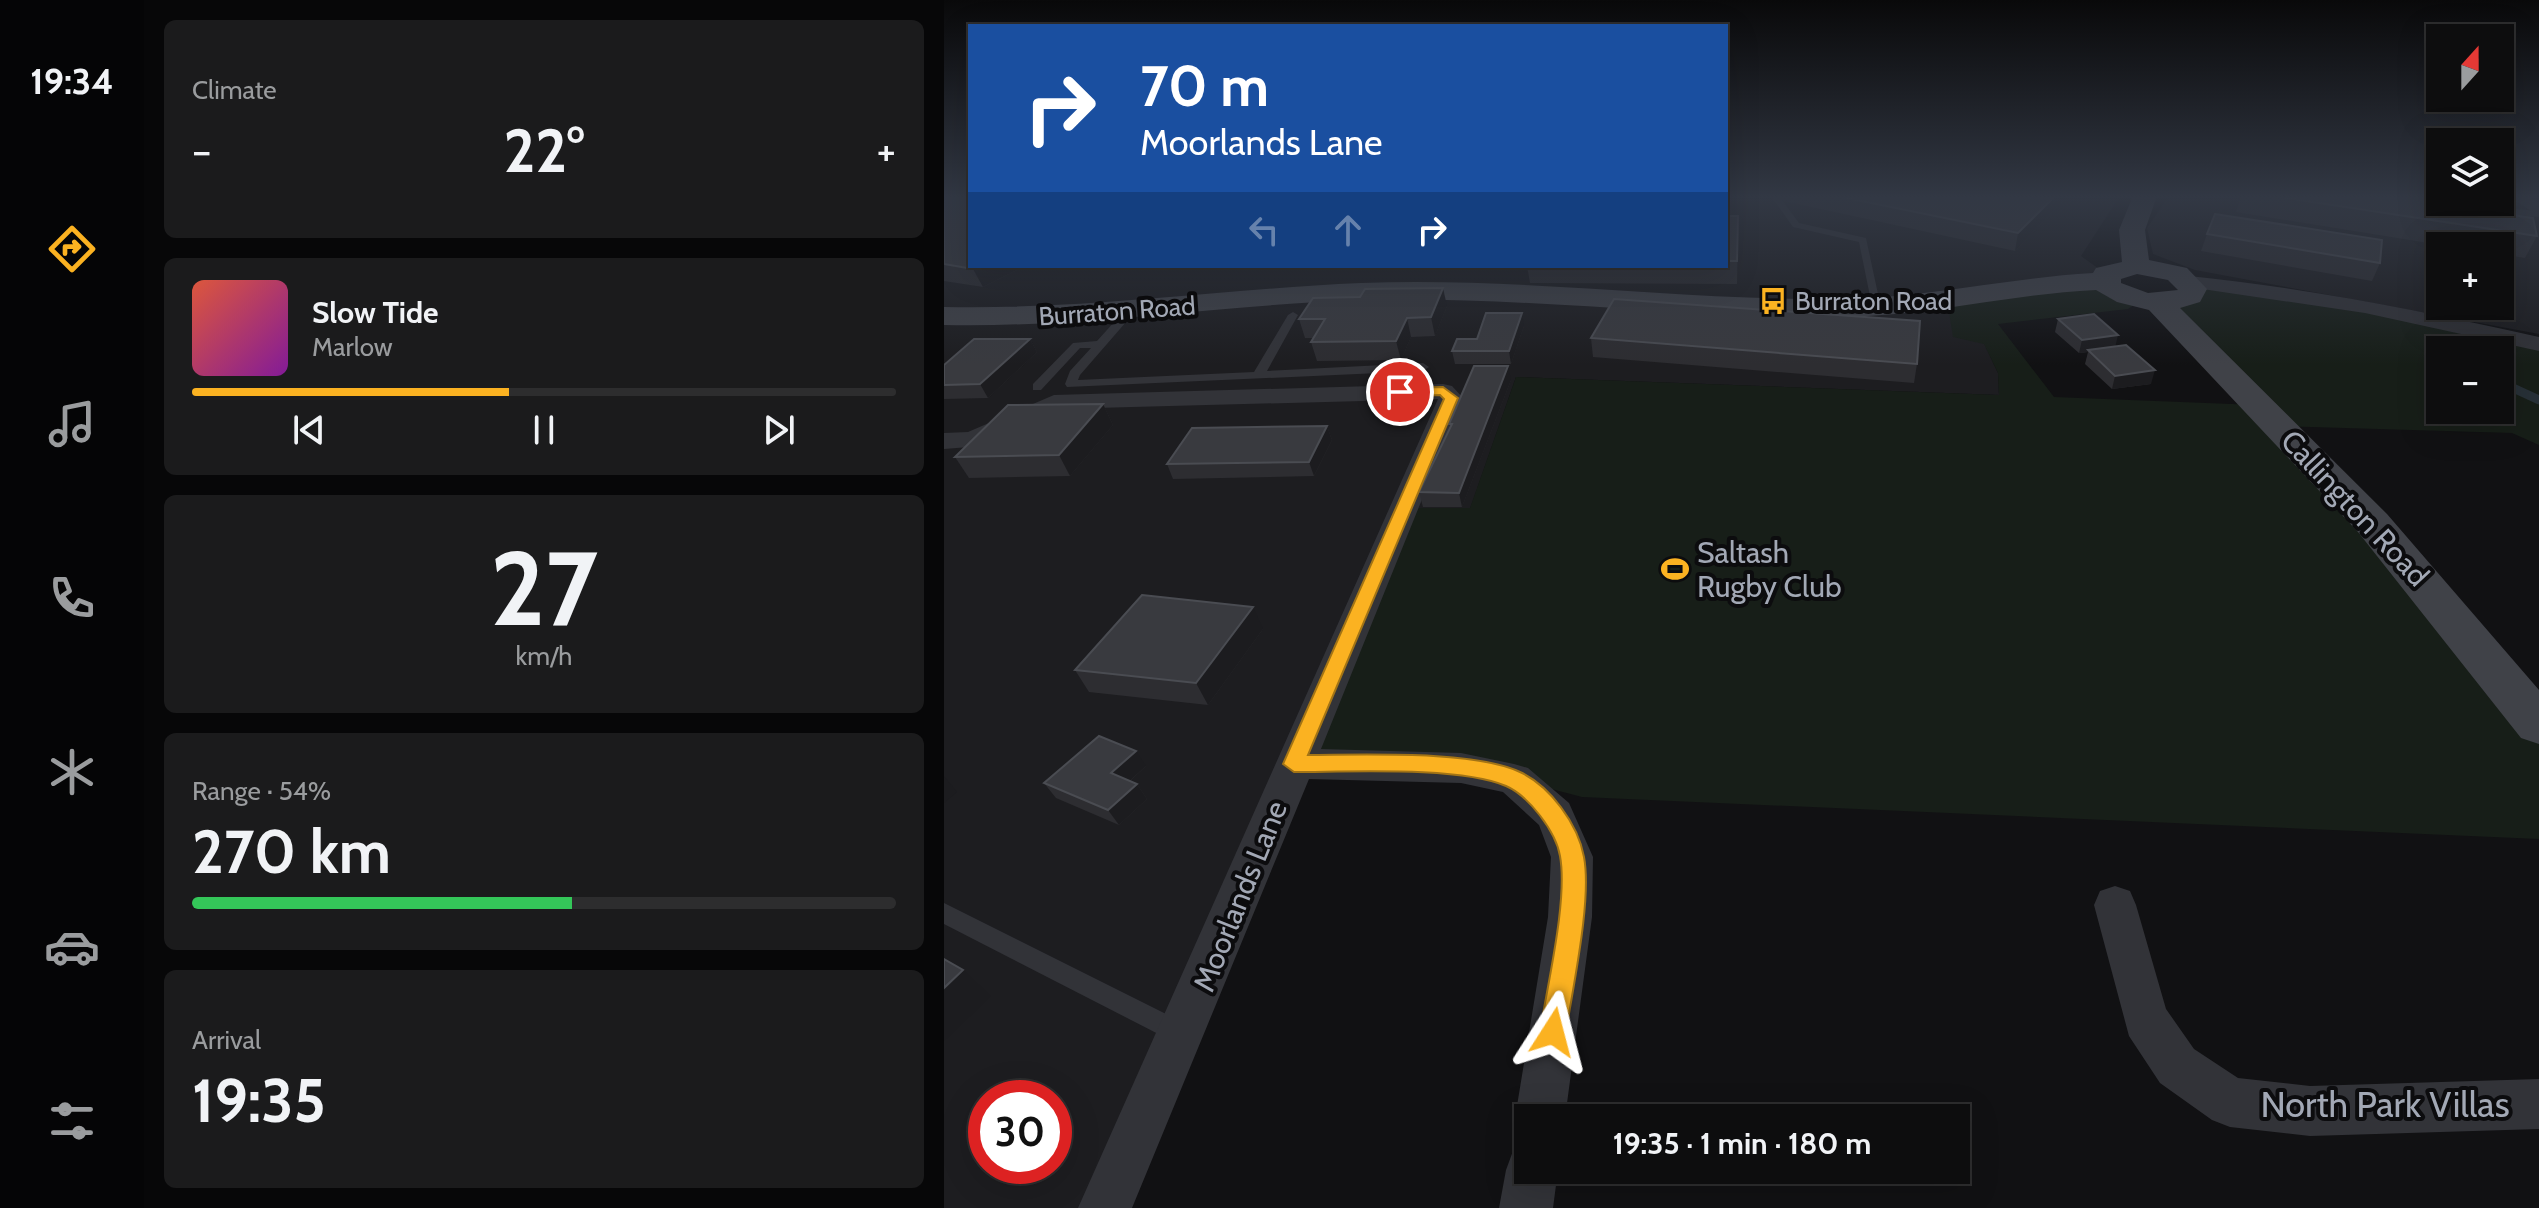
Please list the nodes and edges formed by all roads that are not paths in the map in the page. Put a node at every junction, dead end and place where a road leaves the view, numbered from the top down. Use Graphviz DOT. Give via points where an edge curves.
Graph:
graph roads {
  1 [pos="1866,252"];
  2 [pos="2133,252"];
  3 [pos="2137,266"];
  4 [pos="2104,281"];
  5 [pos="2174,292"];
  6 [pos="1877,306"];
  7 [pos="1129,312"];
  8 [pos="1293,315"];
  9 [pos="944,316"];
  10 [pos="1101,344"];
  11 [pos="2539,344"];
  12 [pos="1423,367"];
  13 [pos="1259,374"];
  14 [pos="1037,387"];
  15 [pos="944,441"];
  16 [pos="2539,725"];
  17 [pos="1294,764"];
  18 [pos="2115,905"];
  19 [pos="944,913"];
  20 [pos="1184,1035"];
  21 [pos="1542,1104"];
  22 [pos="2539,1104"];
  23 [pos="1530,1184"];
  24 [pos="1105,1208"];
  25 [pos="1526,1208"];
  1 -- 6 [label="lane"];
  2 -- 3 [label="street"];
  3 -- 4 [label="street" via="2113,269"];
  3 -- 5 [label="street" via="2165,270"];
  4 -- 5 [label="street" via="2124,296"];
  4 -- 6 [label="street, Burraton Road"];
  5 -- 11 [label="street" via="2254,288"];
  5 -- 16 [label="street, Callington Road" via="2199,348 2389,541"];
  6 -- 7 [label="street, Burraton Road" via="1716,306 1364,292"];
  7 -- 9 [label="street, Burraton Road"];
  7 -- 10 [label="lane"];
  8 -- 13 [label="lane"];
  10 -- 13 [label="lane" via="1071,384"];
  10 -- 14 [label="lane" via="1077,345"];
  12 -- 13 [label="lane"];
  15 -- 17 [label="street, Moorlands Lane" via="973,440 1054,402 1443,391 1451,398"];
  17 -- 20 [label="street, Moorlands Lane"];
  17 -- 21 [label="street" via="1461,768 1514,779 1555,815 1572,857 1570,917"];
  18 -- 22 [label="street, North Park Villas" via="2146,1020 2177,1066 2230,1102 2310,1111"];
  19 -- 20 [label="lane"];
  20 -- 24 [label="street, Moorlands Lane"];
  23 -- 25 [label="street"];
}
